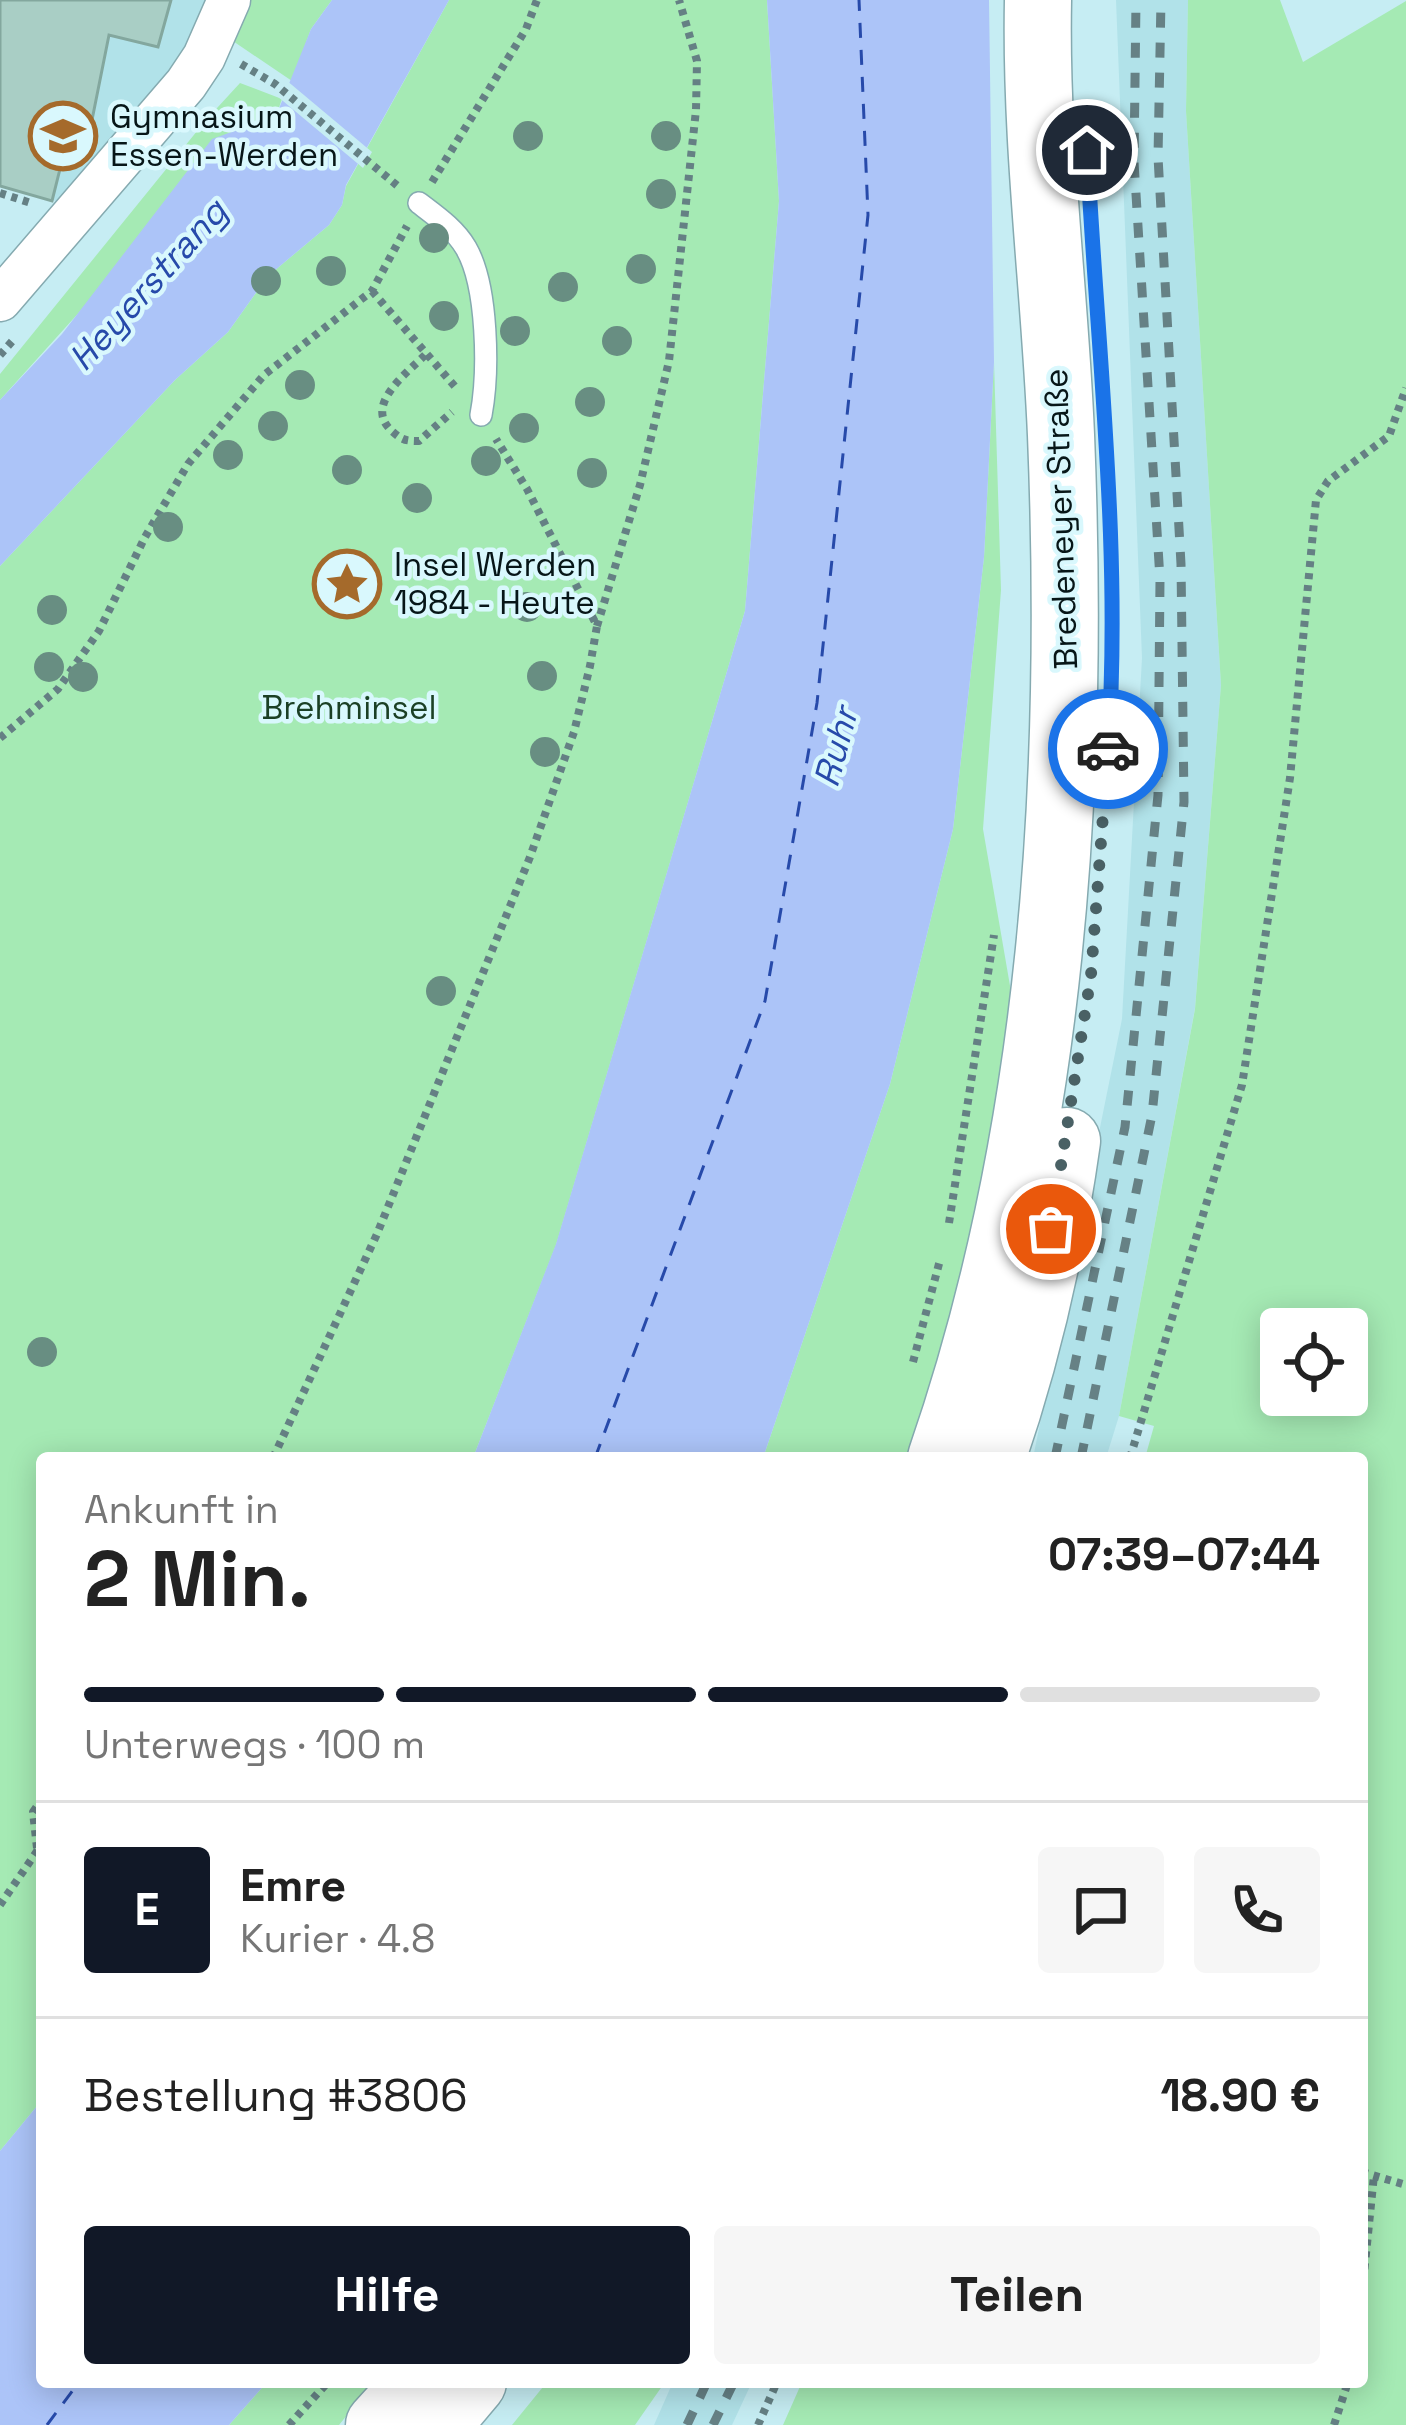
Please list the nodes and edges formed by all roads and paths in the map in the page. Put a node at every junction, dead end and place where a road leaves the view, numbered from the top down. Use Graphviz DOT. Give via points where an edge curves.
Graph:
graph roads {
  1 [pos="229,0"];
  2 [pos="538,0"];
  3 [pos="679,0"];
  4 [pos="1038,0"];
  5 [pos="1082,0"];
  6 [pos="236,62"];
  7 [pos="393,182"];
  8 [pos="419,203"];
  9 [pos="372,291"];
  10 [pos="0,300"];
  11 [pos="425,355"];
  12 [pos="1406,388"];
  13 [pos="482,415"];
  14 [pos="597,626"];
  15 [pos="0,738"];
  16 [pos="994,934"];
  17 [pos="948,1231"];
  18 [pos="942,1253"];
  19 [pos="911,1367"];
  20 [pos="276,1452"];
  21 [pos="943,1452"];
  22 [pos="994,1452"];
  23 [pos="1132,1452"];
  24 [pos="36,1853"];
  25 [pos="0,1905"];
  26 [pos="1368,2174"];
  27 [pos="1374,2175"];
  28 [pos="1406,2185"];
  29 [pos="1368,2234"];
  30 [pos="323,2388"];
  31 [pos="413,2388"];
  32 [pos="468,2388"];
  33 [pos="774,2388"];
  34 [pos="1346,2388"];
  35 [pos="290,2425"];
  36 [pos="379,2425"];
  37 [pos="436,2425"];
  38 [pos="758,2425"];
  39 [pos="1334,2425"];
  1 -- 10 [label="street" via="185,84"];
  2 -- 8 [label="path"];
  3 -- 14 [label="path" via="697,61 696,110 669,362"];
  4 -- 21 [label="main road, Bredeneyer Straße" via="1065,559 1066,681 1048,968 1016,1178"];
  5 -- 22 [label="main road, Bredeneyer Straße" via="1113,683 1091,975 1061,1186"];
  6 -- 7 [label="path" via="275,84"];
  8 -- 9 [label="path"];
  8 -- 13 [label="lane" via="451,228 476,269"];
  9 -- 11 [label="path"];
  9 -- 15 [label="path" via="264,375 229,414 188,464 86,650 58,689"];
  11 -- 11 [label="path" via="465,398 432,433 403,441 381,409"];
  12 -- 23 [label="path" via="1390,436 1328,481 1316,500 1290,778 1242,1085"];
  13 -- 14 [label="path"];
  14 -- 20 [label="path" via="574,732 530,857 353,1290"];
  16 -- 17 [label="path"];
  18 -- 19 [label="path"];
  24 -- 25 [label="path"];
  26 -- 27 [label="path"];
  27 -- 28 [label="path"];
  27 -- 29 [label="path"];
  30 -- 35 [label="path"];
  31 -- 36 [label="main road"];
  32 -- 37 [label="main road"];
  33 -- 38 [label="path"];
  34 -- 39 [label="path"];
}
